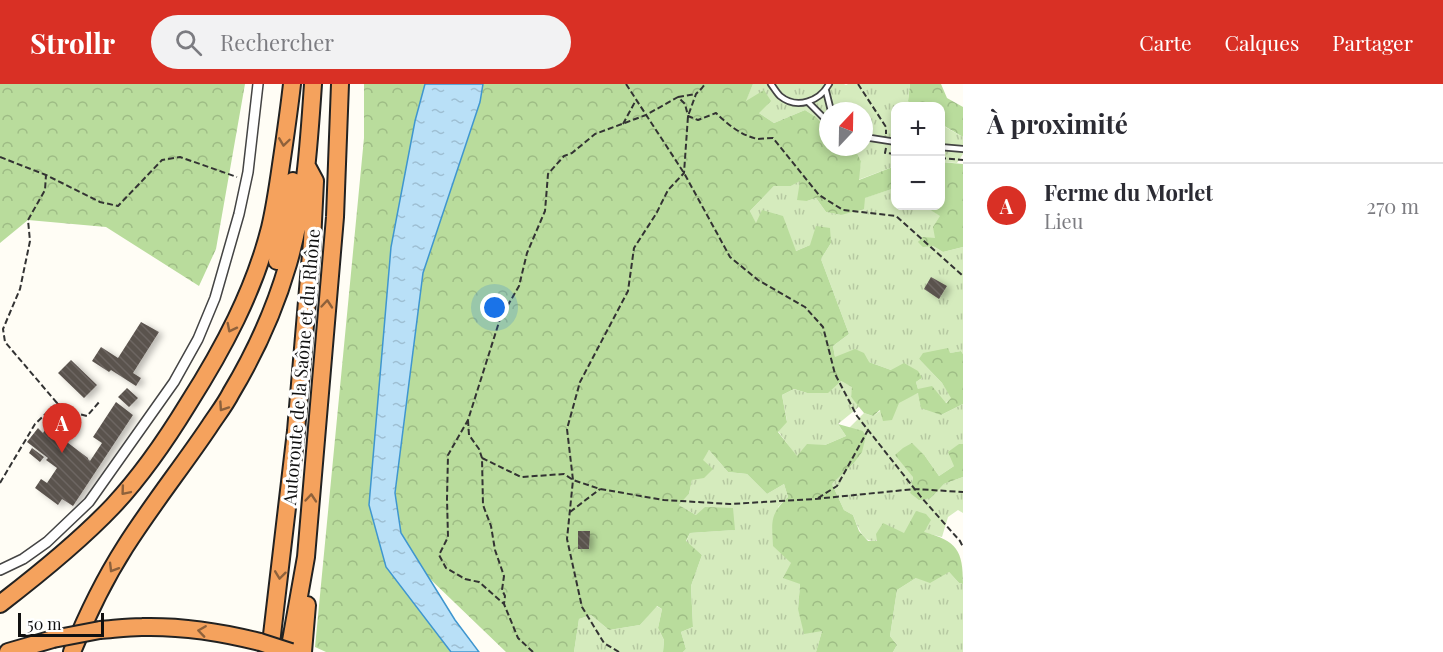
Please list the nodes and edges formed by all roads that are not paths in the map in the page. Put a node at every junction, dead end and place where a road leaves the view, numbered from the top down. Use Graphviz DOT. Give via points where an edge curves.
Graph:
graph roads {
  1 [pos="258,84"];
  2 [pos="292,84"];
  3 [pos="303,84"];
  4 [pos="314,84"];
  5 [pos="340,84"];
  6 [pos="771,84"];
  7 [pos="829,84"];
  8 [pos="826,91"];
  9 [pos="808,102"];
  10 [pos="829,102"];
  11 [pos="819,113"];
  12 [pos="873,139"];
  13 [pos="891,141"];
  14 [pos="945,147"];
  15 [pos="963,149"];
  16 [pos="307,165"];
  17 [pos="269,318"];
  18 [pos="306,557"];
  19 [pos="0,570"];
  20 [pos="0,604"];
  21 [pos="265,647"];
  22 [pos="8,652"];
  23 [pos="72,652"];
  24 [pos="290,652"];
  25 [pos="303,652"];
  1 -- 19 [label="street" via="239,214 215,298 198,339 174,382 89,502 47,542"];
  2 -- 20 [label="highway, one-way" via="270,227 248,295 211,367 149,464 114,505"];
  3 -- 17 [label="highway" via="299,147 267,301"];
  4 -- 16 [label="highway"];
  18 -- 5 [label="highway, Autoroute de la Saône et du Rhône, one-way" via="335,217"];
  6 -- 9 [label="lane" via="789,101"];
  7 -- 8 [label="lane"];
  8 -- 9 [label="lane"];
  8 -- 10 [label="lane"];
  9 -- 11 [label="lane"];
  12 -- 13 [label="lane"];
  14 -- 15 [label="lane"];
  16 -- 17 [label="highway" via="288,264"];
  16 -- 21 [label="highway, one-way" via="315,181 296,431"];
  17 -- 23 [label="highway, one-way" via="230,396 103,584"];
  18 -- 24 [label="highway, Autoroute de la Saône et du Rhône"];
  18 -- 25 [label="highway"];
  21 -- 22 [label="highway, one-way, bridge" via="231,635 142,627 100,630"];
  21 -- 24 [label="highway, bridge"];
}
